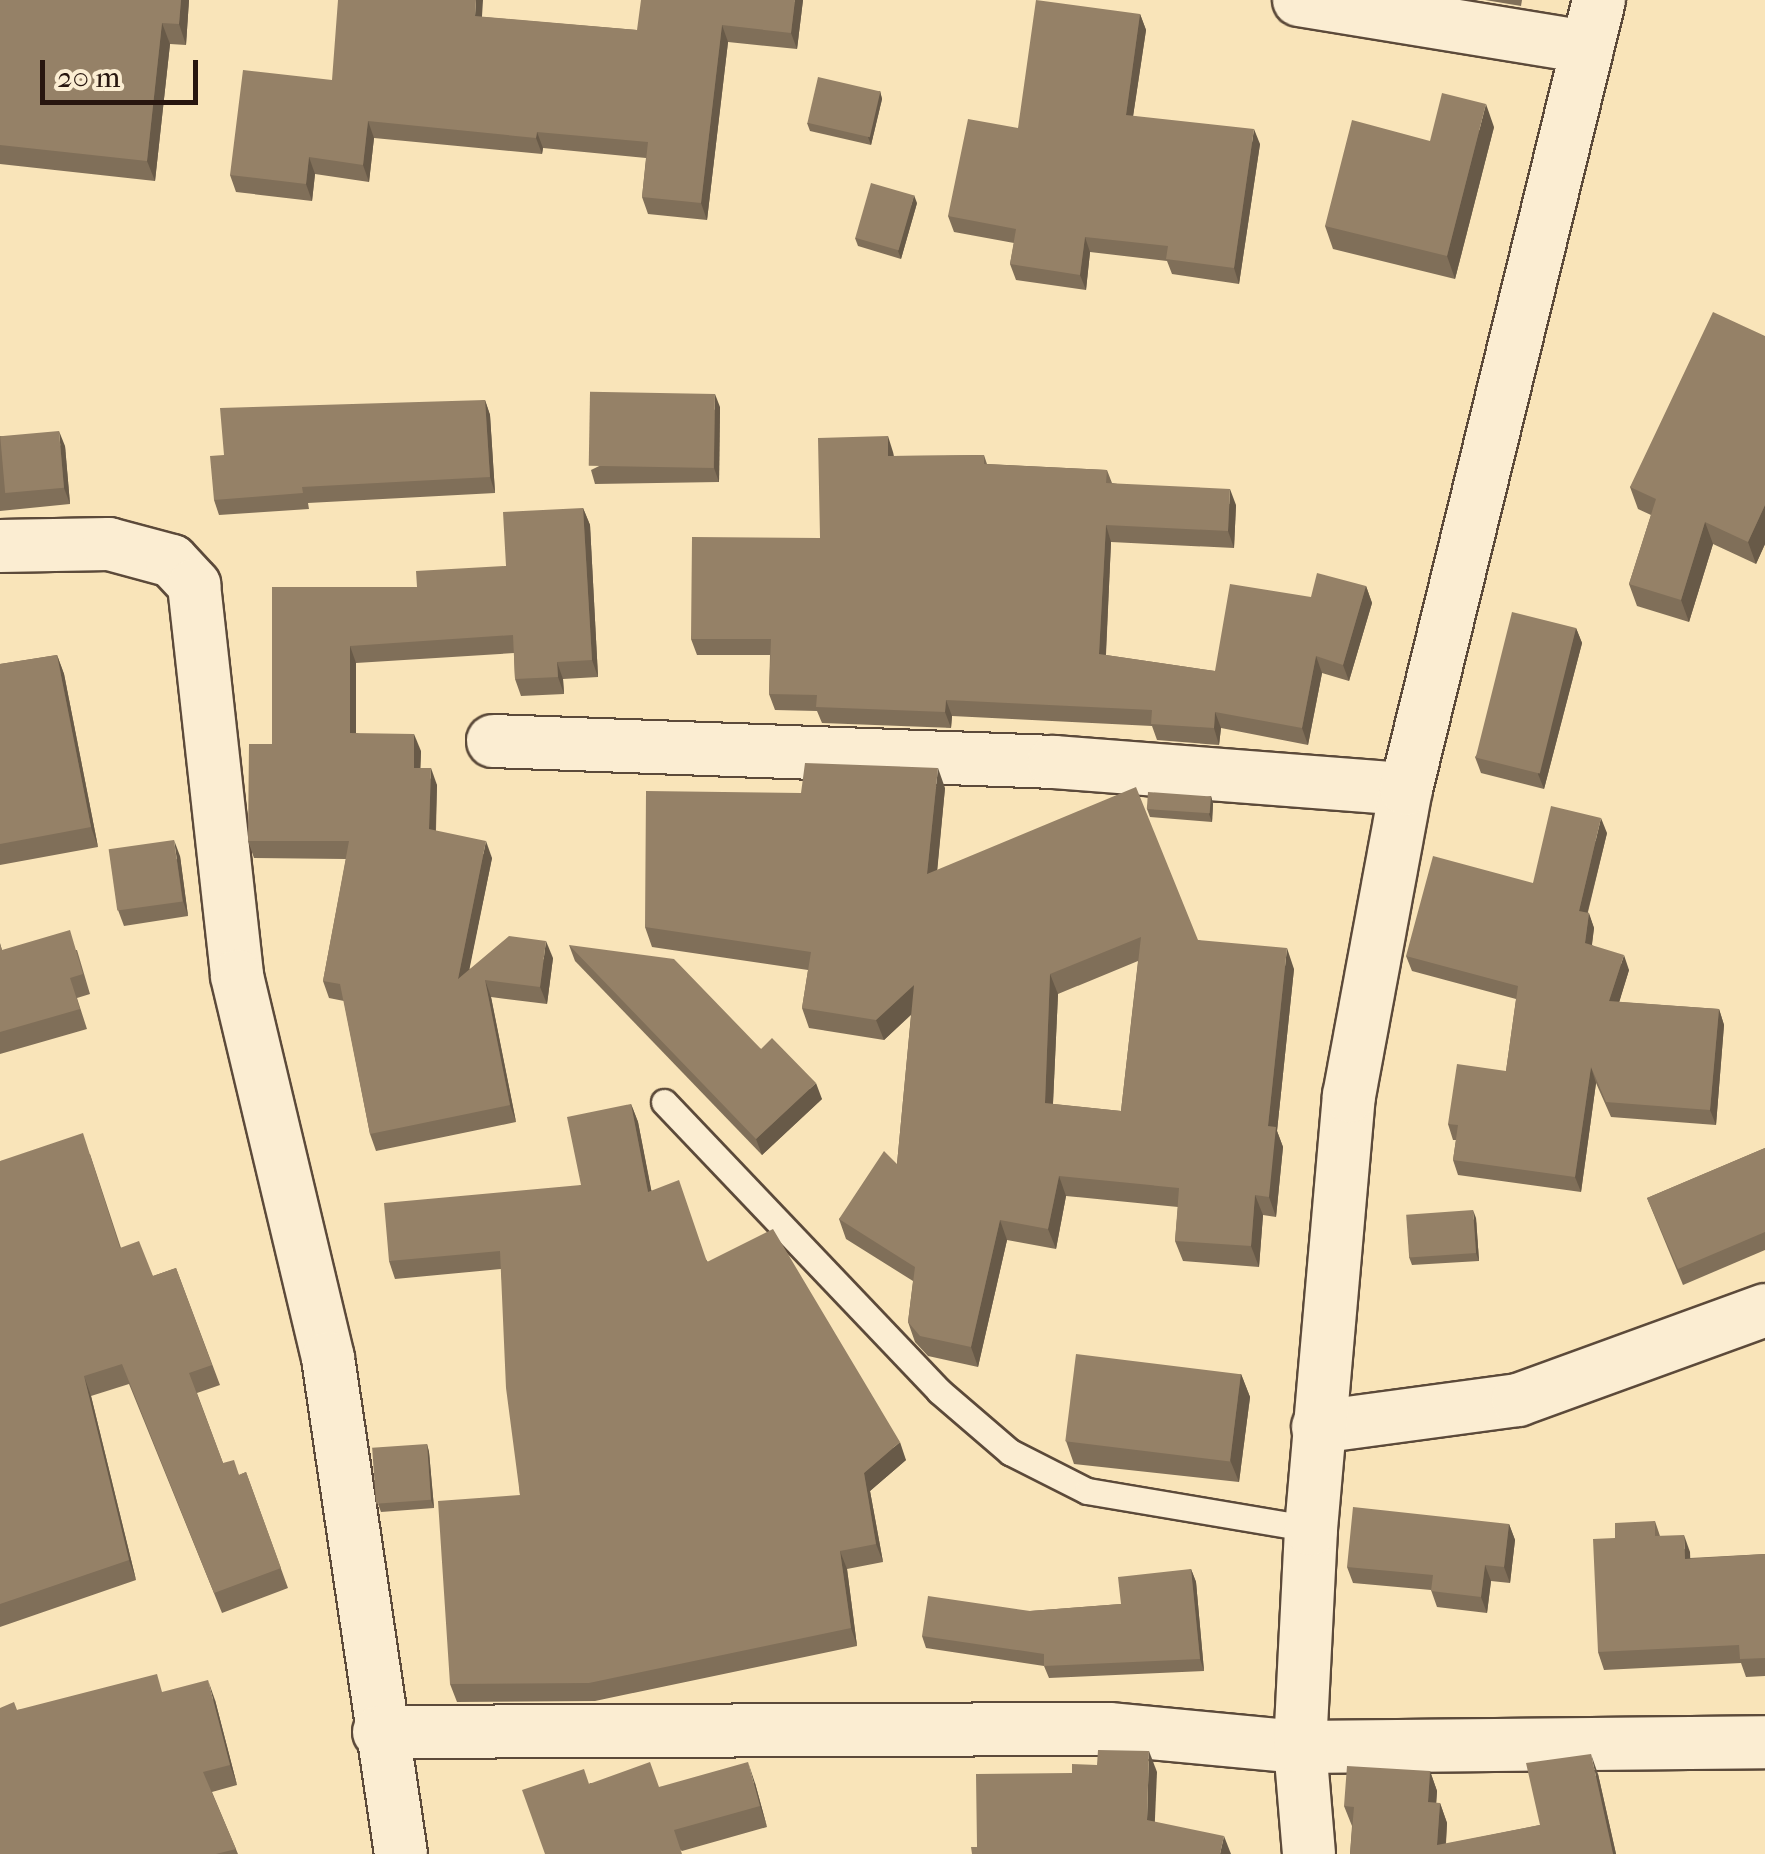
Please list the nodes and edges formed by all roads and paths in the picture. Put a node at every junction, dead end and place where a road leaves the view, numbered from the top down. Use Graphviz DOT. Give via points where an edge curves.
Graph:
graph roads {
  1 [pos="1299,0"];
  2 [pos="1593,24"];
  3 [pos="0,546"];
  4 [pos="492,742"];
  5 [pos="1406,789"];
  6 [pos="664,1102"];
  7 [pos="1765,1310"];
  8 [pos="1318,1426"];
  9 [pos="1311,1529"];
  10 [pos="378,1732"];
  11 [pos="1765,1742"];
  12 [pos="1300,1747"];
  13 [pos="401,1854"];
  14 [pos="1309,1854"];
  1 -- 2 [label="street"];
  2 -- 5 [label="street"];
  3 -- 10 [label="street" via="109,544 172,561 194,585 237,976 328,1358"];
  4 -- 5 [label="street" via="1054,762"];
  5 -- 8 [label="street" via="1350,1096"];
  6 -- 9 [label="lane" via="940,1391 1010,1452 1087,1491"];
  7 -- 8 [label="street" via="1518,1400"];
  8 -- 9 [label="street"];
  9 -- 12 [label="street"];
  10 -- 12 [label="street" via="1109,1728"];
  10 -- 13 [label="street"];
  11 -- 12 [label="street"];
  12 -- 14 [label="street"];
}
